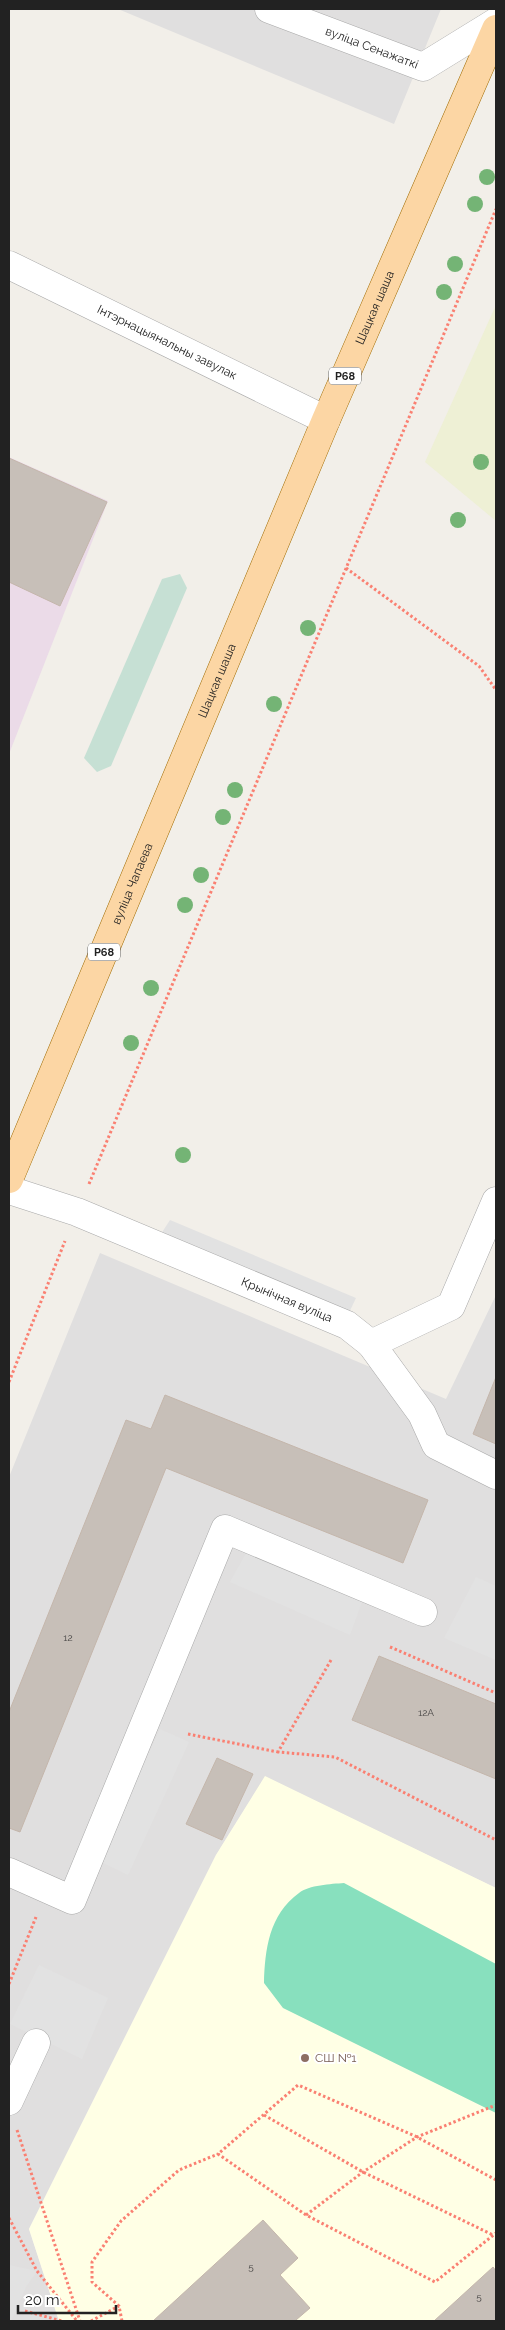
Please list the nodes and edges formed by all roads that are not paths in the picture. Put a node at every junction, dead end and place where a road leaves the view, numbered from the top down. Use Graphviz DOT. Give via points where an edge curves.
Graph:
graph roads {
  1 [pos="269,9"];
  2 [pos="496,22"];
  3 [pos="496,29"];
  4 [pos="9,265"];
  5 [pos="326,420"];
  6 [pos="199,725"];
  7 [pos="9,1180"];
  8 [pos="9,1190"];
  9 [pos="496,1201"];
  10 [pos="371,1344"];
  11 [pos="496,1474"];
  12 [pos="423,1612"];
  13 [pos="9,1872"];
  14 [pos="36,2043"];
  15 [pos="9,2101"];
  1 -- 2 [label="street, вуліца Сенажаткі" via="424,67"];
  3 -- 5 [label="main road, Шацкая шаша / Р68"];
  4 -- 5 [label="street, Інтэрнацыянальны завулак"];
  5 -- 6 [label="main road, Шацкая шаша / Р68"];
  6 -- 7 [label="main road, вуліца Чапаева / Р68"];
  8 -- 10 [label="street, Крынічная вуліца" via="77,1212 347,1325"];
  9 -- 10 [label="street" via="451,1306"];
  10 -- 11 [label="street, Крынічная вуліца" via="422,1414 436,1445"];
  12 -- 13 [label="street" via="225,1529 72,1900"];
  14 -- 15 [label="street"];
}
